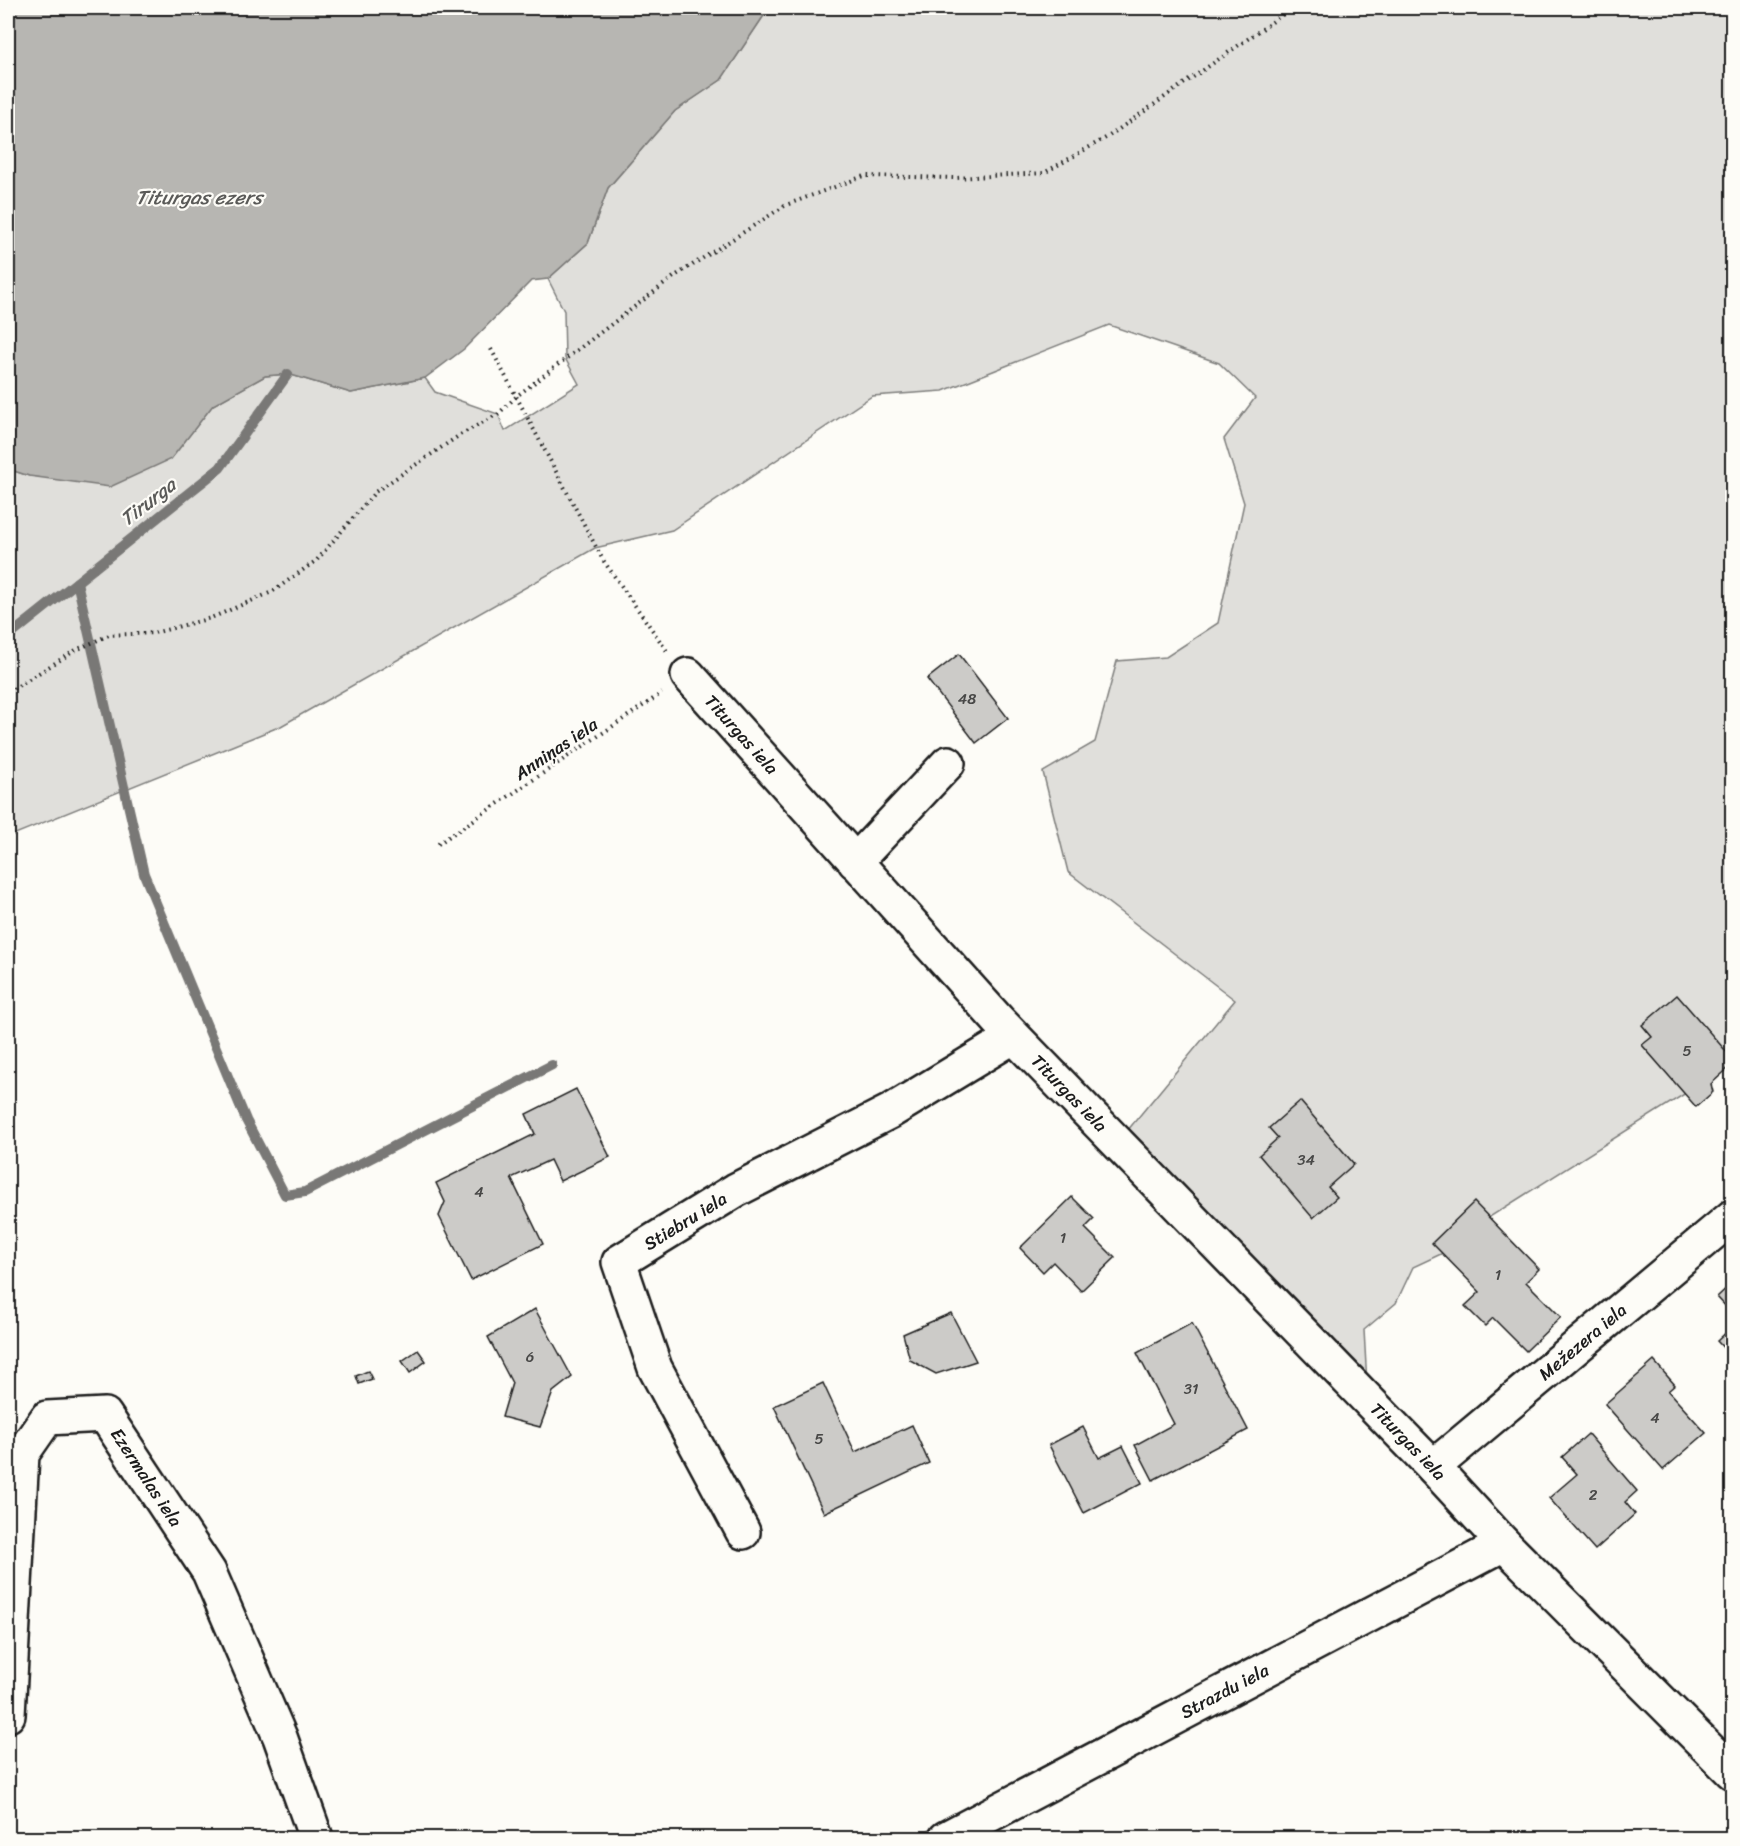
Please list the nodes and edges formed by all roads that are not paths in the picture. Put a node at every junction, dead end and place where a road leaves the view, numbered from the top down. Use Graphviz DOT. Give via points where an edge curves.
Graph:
graph roads {
  1 [pos="688,675"];
  2 [pos="948,763"];
  3 [pos="855,862"];
  4 [pos="1013,1037"];
  5 [pos="1732,1217"];
  6 [pos="1433,1467"];
  7 [pos="743,1532"];
  8 [pos="1504,1544"];
  9 [pos="8,1715"];
  10 [pos="1732,1772"];
  11 [pos="316,1839"];
  12 [pos="946,1839"];
  1 -- 3 [label="street, Titurgas iela"];
  2 -- 3 [label="street"];
  3 -- 4 [label="street, Titurgas iela"];
  4 -- 6 [label="street, Titurgas iela"];
  4 -- 7 [label="street, Stiebru iela" via="891,1112 736,1190 618,1262 655,1368"];
  5 -- 6 [label="street, Mežezera iela"];
  6 -- 8 [label="street, Titurgas iela"];
  8 -- 10 [label="street, Titurgas iela"];
  8 -- 12 [label="street, Strazdu iela"];
  9 -- 11 [label="street, Ezermalas iela" via="22,1454 47,1418 105,1415 209,1572 280,1737"];
}
